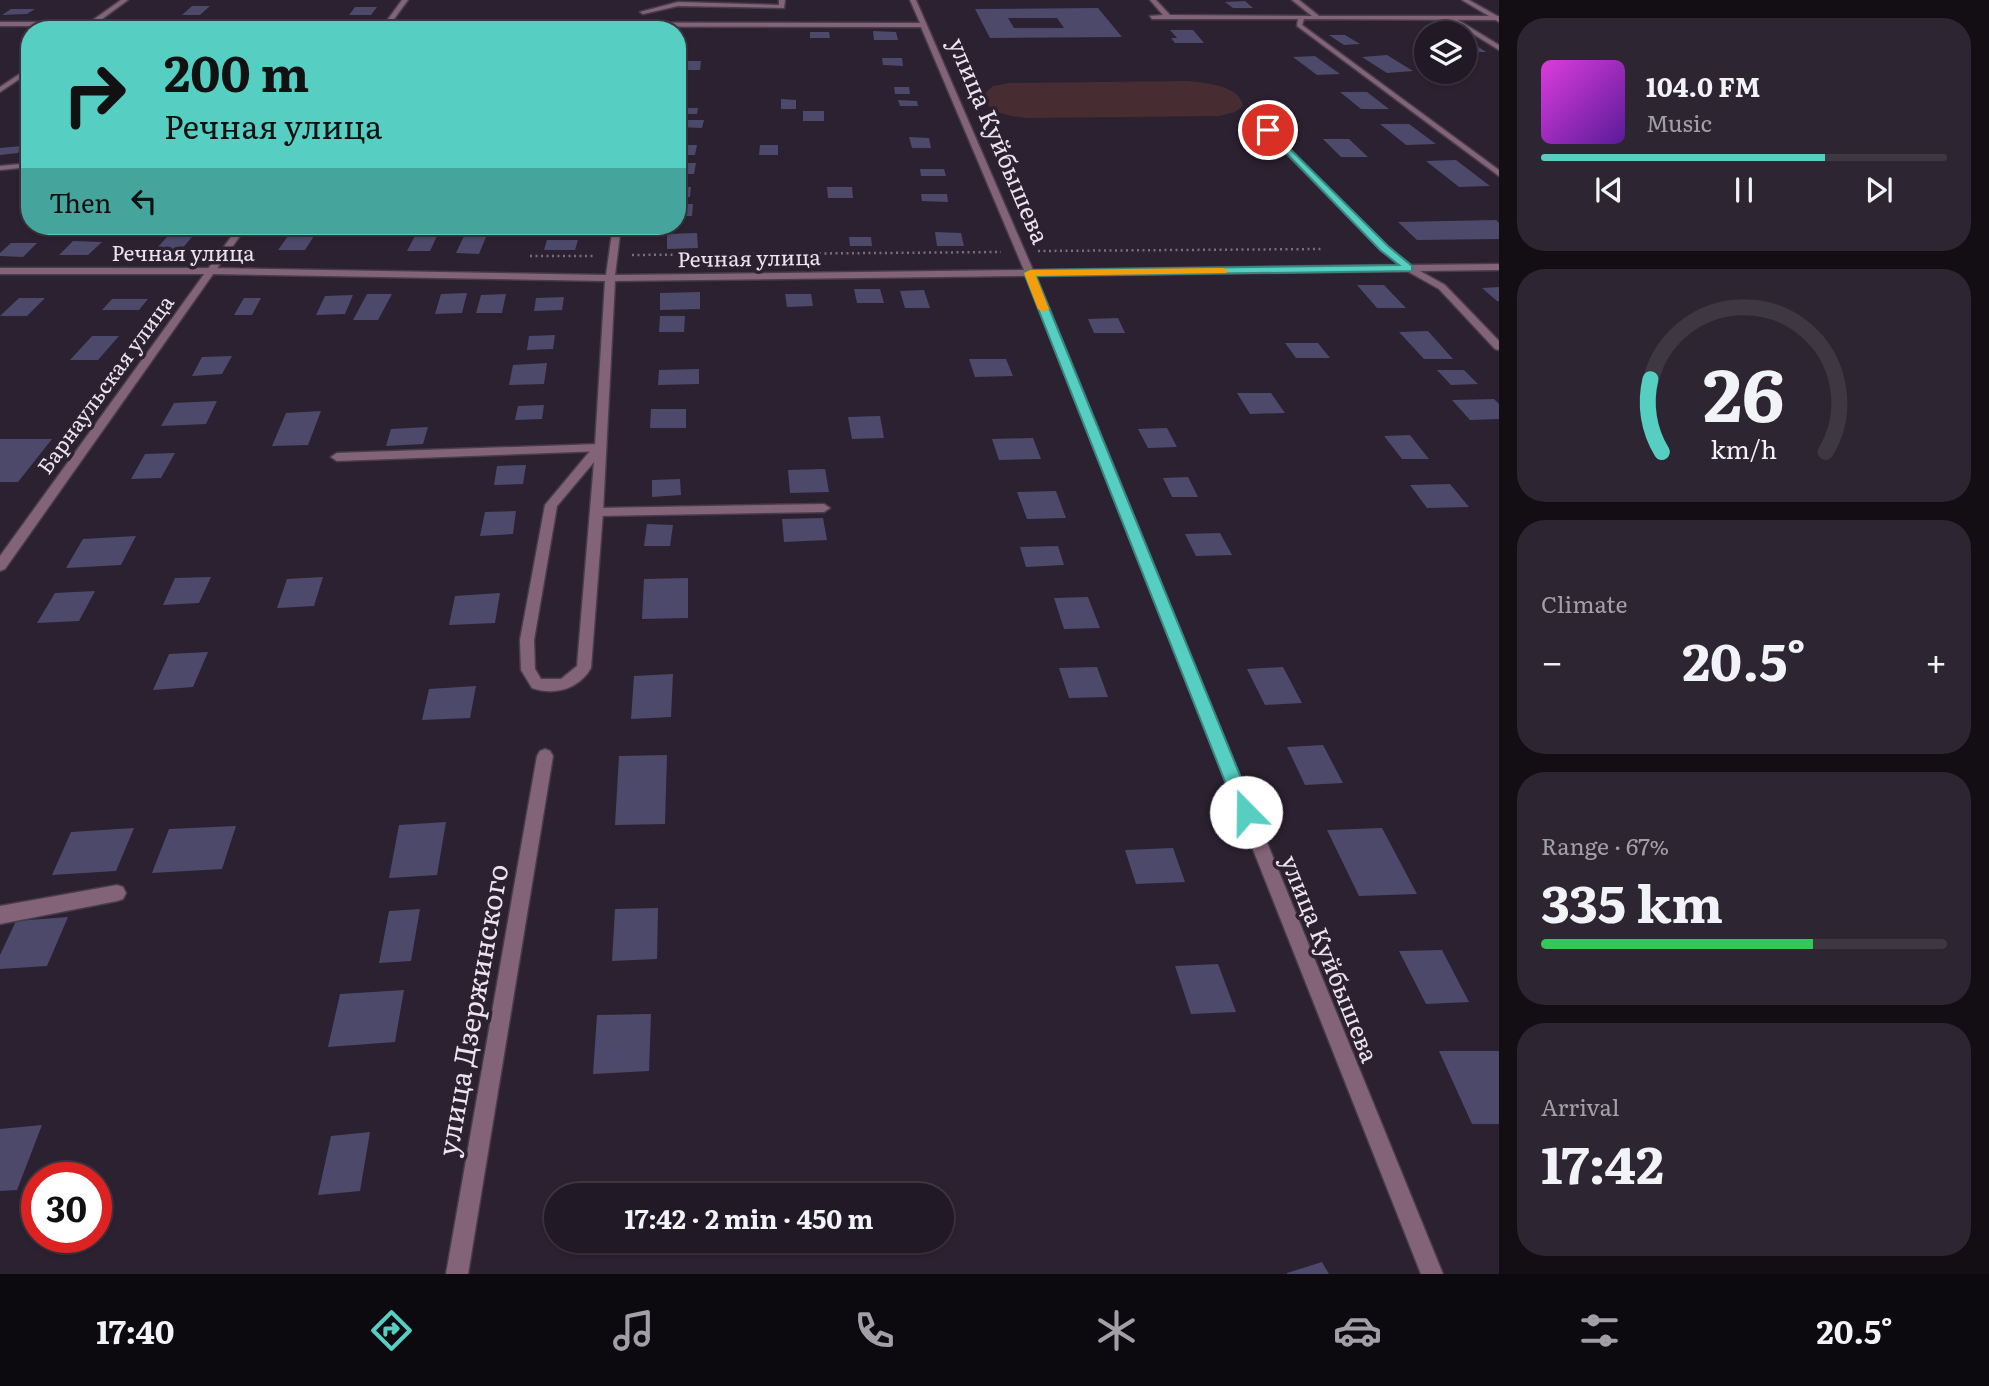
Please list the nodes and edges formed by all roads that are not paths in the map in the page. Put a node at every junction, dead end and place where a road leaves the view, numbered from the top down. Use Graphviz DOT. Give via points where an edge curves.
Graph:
graph roads {
  1 [pos="125,0"];
  2 [pos="405,0"];
  3 [pos="646,0"];
  4 [pos="913,0"];
  5 [pos="1153,0"];
  6 [pos="1295,0"];
  7 [pos="1465,0"];
  8 [pos="782,4"];
  9 [pos="643,12"];
  10 [pos="1152,17"];
  11 [pos="1168,17"];
  12 [pos="1302,17"];
  13 [pos="1317,17"];
  14 [pos="1451,18"];
  15 [pos="1498,19"];
  16 [pos="97,21"];
  17 [pos="390,21"];
  18 [pos="644,21"];
  19 [pos="0,24"];
  20 [pos="21,24"];
  21 [pos="924,25"];
  22 [pos="686,27"];
  23 [pos="1499,48"];
  24 [pos="21,75"];
  25 [pos="0,90"];
  26 [pos="1268,130"];
  27 [pos="21,166"];
  28 [pos="0,168"];
  29 [pos="1499,174"];
  30 [pos="237,235"];
  31 [pos="616,235"];
  32 [pos="1499,267"];
  33 [pos="1409,268"];
  34 [pos="0,271"];
  35 [pos="211,271"];
  36 [pos="1030,273"];
  37 [pos="610,278"];
  38 [pos="1499,347"];
  39 [pos="599,448"];
  40 [pos="337,457"];
  41 [pos="824,508"];
  42 [pos="597,512"];
  43 [pos="0,566"];
  44 [pos="545,756"];
  45 [pos="117,893"];
  46 [pos="0,915"];
  47 [pos="457,1274"];
  48 [pos="1432,1274"];
  1 -- 16 [label="street"];
  2 -- 17 [label="street"];
  3 -- 9 [label="street"];
  4 -- 21 [label="street, улица Куйбышева"];
  5 -- 11 [label="street"];
  6 -- 13 [label="street"];
  7 -- 15 [label="street"];
  8 -- 9 [label="street" via="678,4"];
  9 -- 18 [label="street"];
  10 -- 11 [label="street"];
  11 -- 12 [label="street"];
  12 -- 13 [label="street"];
  12 -- 29 [label="street" via="1299,25"];
  13 -- 14 [label="street"];
  14 -- 15 [label="street"];
  14 -- 23 [label="street"];
  19 -- 20 [label="street"];
  21 -- 22 [label="street"];
  21 -- 36 [label="street, улица Куйбышева"];
  24 -- 25 [label="street"];
  26 -- 33 [label="street"];
  27 -- 28 [label="street"];
  30 -- 35 [label="street, Барнаульская улица"];
  31 -- 37 [label="street"];
  32 -- 33 [label="street, Речная улица"];
  33 -- 36 [label="street, Речная улица"];
  33 -- 38 [label="street" via="1441,287"];
  34 -- 35 [label="street, Речная улица"];
  35 -- 37 [label="street, Речная улица"];
  35 -- 43 [label="street, Барнаульская улица"];
  36 -- 37 [label="street, Речная улица"];
  36 -- 48 [label="street, улица Куйбышева"];
  37 -- 39 [label="street"];
  39 -- 40 [label="street"];
  39 -- 42 [label="street"];
  39 -- 42 [label="street" via="551,505 527,640 528,670 537,684 568,684 584,668"];
  41 -- 42 [label="street"];
  44 -- 47 [label="street, улица Дзержинского"];
  45 -- 46 [label="street"];
}
